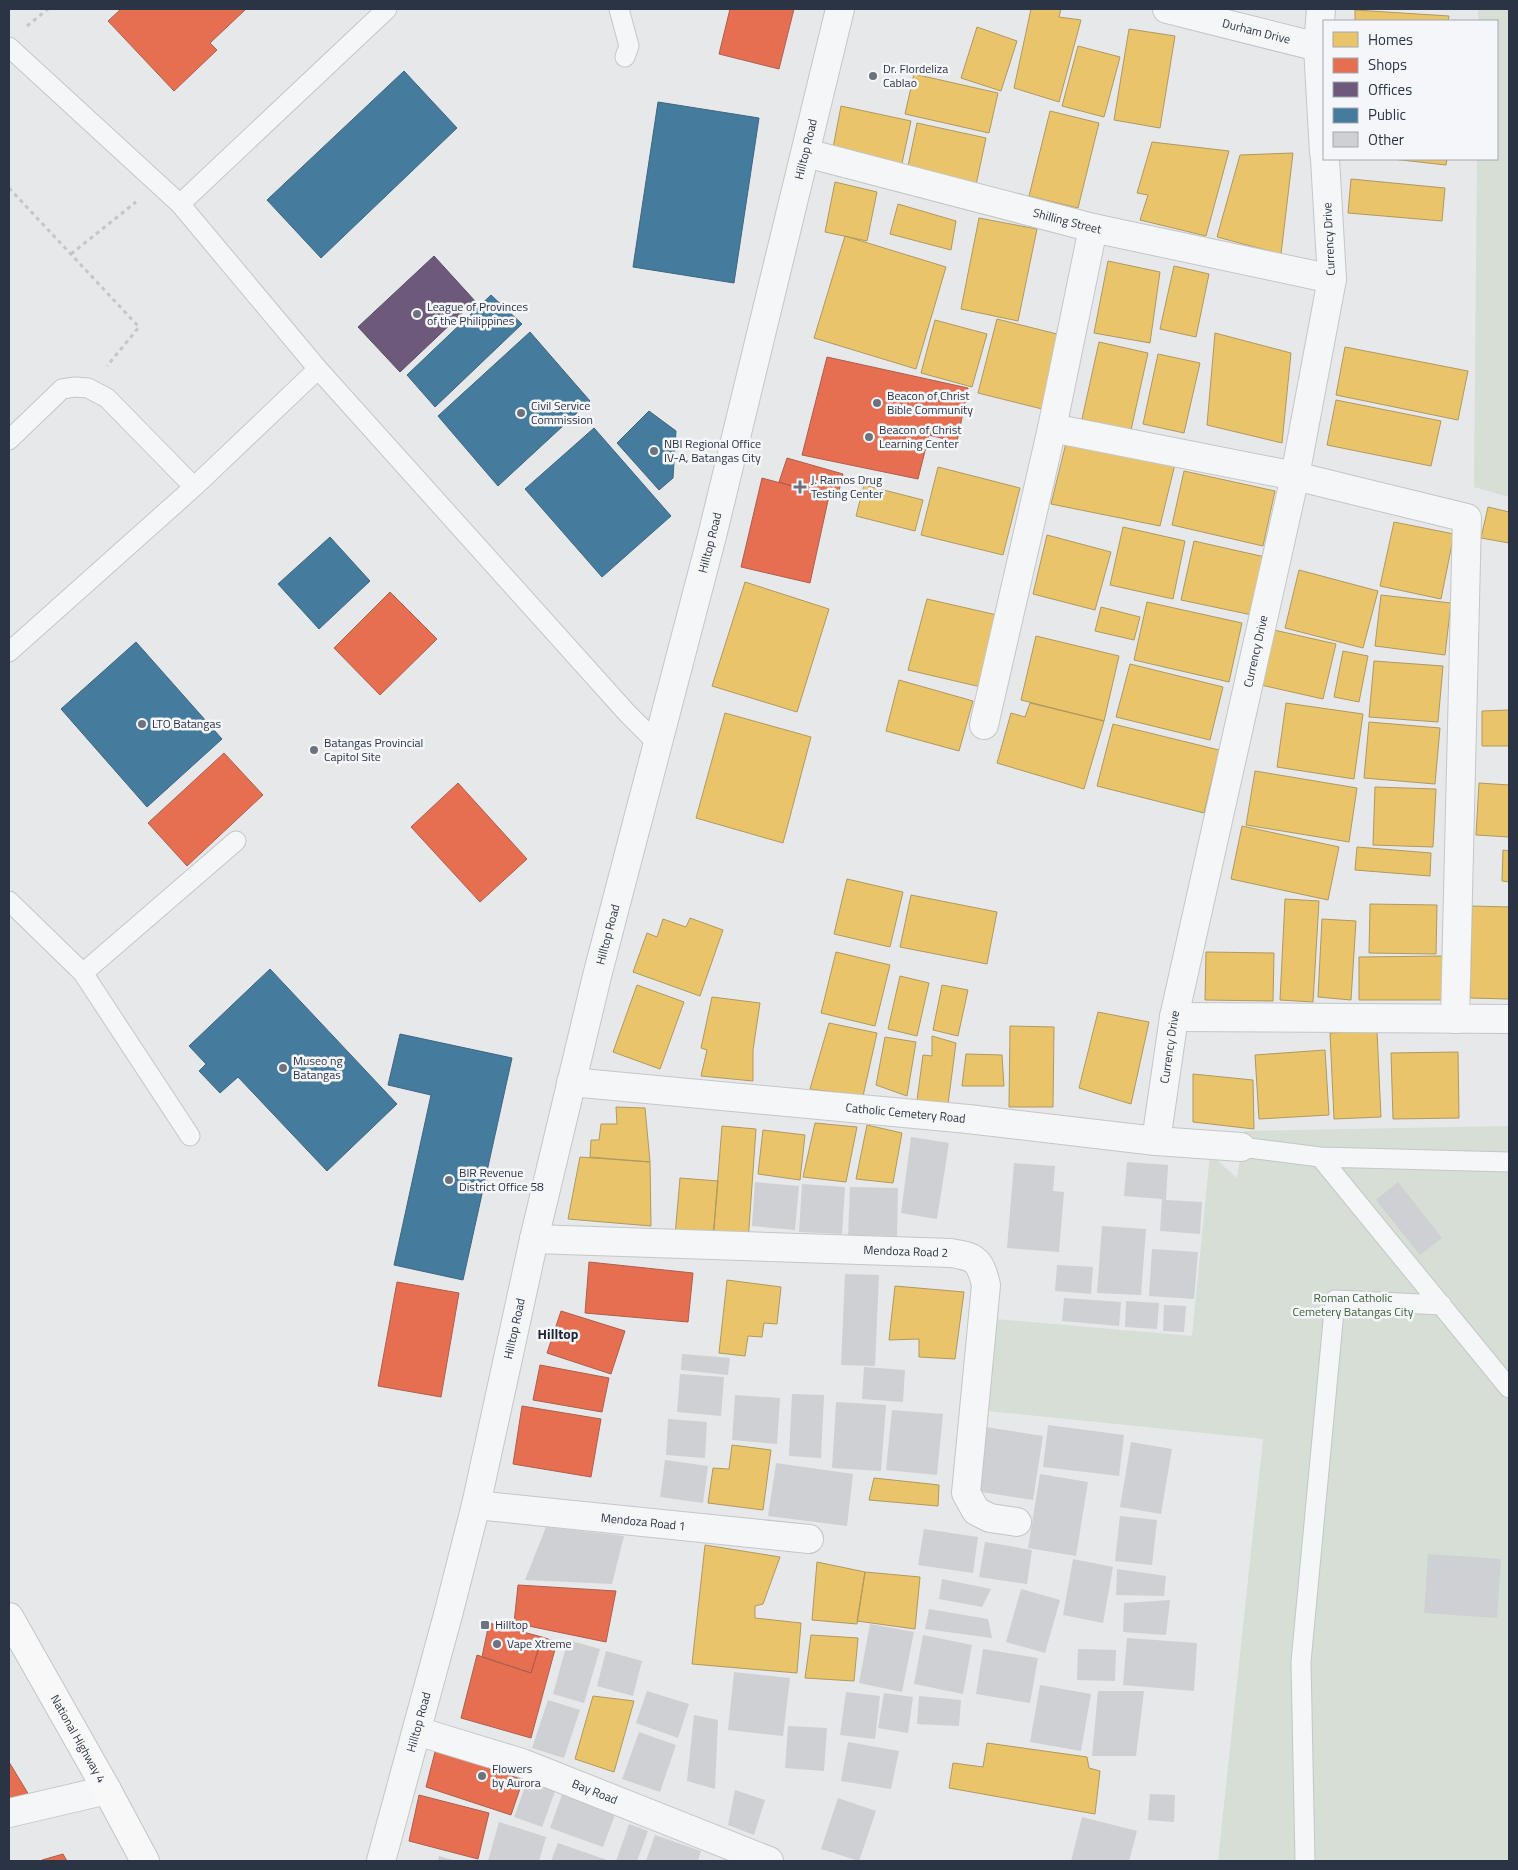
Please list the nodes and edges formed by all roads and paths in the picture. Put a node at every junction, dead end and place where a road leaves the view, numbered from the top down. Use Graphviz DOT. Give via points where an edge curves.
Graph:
graph roads {
  1 [pos="388,9"];
  2 [pos="619,9"];
  3 [pos="840,9"];
  4 [pos="1167,9"];
  5 [pos="1321,9"];
  6 [pos="9,47"];
  7 [pos="1318,47"];
  8 [pos="626,57"];
  9 [pos="1323,135"];
  10 [pos="806,153"];
  11 [pos="1325,160"];
  12 [pos="158,184"];
  13 [pos="9,188"];
  14 [pos="180,204"];
  15 [pos="1093,228"];
  16 [pos="71,254"];
  17 [pos="1332,279"];
  18 [pos="318,369"];
  19 [pos="88,388"];
  20 [pos="1052,428"];
  21 [pos="9,440"];
  22 [pos="1295,476"];
  23 [pos="194,487"];
  24 [pos="9,652"];
  25 [pos="984,725"];
  26 [pos="659,745"];
  27 [pos="236,841"];
  28 [pos="9,901"];
  29 [pos="83,973"];
  30 [pos="1174,1017"];
  31 [pos="1454,1019"];
  32 [pos="1509,1019"];
  33 [pos="571,1082"];
  34 [pos="190,1136"];
  35 [pos="1156,1141"];
  36 [pos="1241,1147"];
  37 [pos="1320,1157"];
  38 [pos="1509,1162"];
  39 [pos="534,1238"];
  40 [pos="1442,1305"];
  41 [pos="1509,1388"];
  42 [pos="476,1505"];
  43 [pos="1018,1522"];
  44 [pos="809,1539"];
  45 [pos="9,1617"];
  46 [pos="417,1731"];
  47 [pos="107,1790"];
  48 [pos="9,1813"];
  49 [pos="145,1861"];
  50 [pos="380,1861"];
  51 [pos="769,1861"];
  52 [pos="1305,1861"];
  1 -- 14 [label="lane"];
  2 -- 8 [label="lane" via="630,46"];
  3 -- 10 [label="street, Hilltop Road"];
  4 -- 7 [label="street, Durham Drive"];
  5 -- 7 [label="street"];
  6 -- 12 [label="lane"];
  7 -- 9 [label="street"];
  10 -- 15 [label="street, Shilling Street"];
  10 -- 26 [label="street, Hilltop Road"];
  11 -- 17 [label="street, Currency Drive"];
  12 -- 14 [label="lane"];
  12 -- 16 [label="path"];
  13 -- 16 [label="path"];
  14 -- 18 [label="lane"];
  15 -- 17 [label="street, Shilling Street"];
  15 -- 20 [label="street"];
  16 -- 19 [label="path" via="139,327"];
  17 -- 22 [label="street, Currency Drive"];
  18 -- 23 [label="lane"];
  18 -- 26 [label="lane"];
  19 -- 21 [label="lane" via="62,389"];
  19 -- 23 [label="lane" via="106,398"];
  20 -- 22 [label="street"];
  20 -- 25 [label="street"];
  22 -- 30 [label="street, Currency Drive"];
  22 -- 31 [label="street" via="1467,518"];
  23 -- 24 [label="lane"];
  26 -- 33 [label="street, Hilltop Road"];
  27 -- 29 [label="lane"];
  28 -- 29 [label="lane"];
  29 -- 34 [label="lane"];
  30 -- 31 [label="street"];
  30 -- 35 [label="street, Currency Drive"];
  31 -- 32 [label="street"];
  33 -- 35 [label="street, Catholic Cemetery Road" via="968,1119"];
  33 -- 39 [label="street, Hilltop Road"];
  35 -- 36 [label="street, Catholic Cemetery Road"];
  36 -- 37 [label="lane"];
  37 -- 38 [label="lane"];
  37 -- 40 [label="lane"];
  39 -- 42 [label="street, Hilltop Road"];
  39 -- 43 [label="street, Mendoza Road 2" via="969,1256 982,1267 986,1285 966,1492 976,1511 990,1518"];
  40 -- 41 [label="lane"];
  40 -- 52 [label="lane" via="1335,1300 1301,1662"];
  42 -- 44 [label="street, Mendoza Road 1"];
  42 -- 46 [label="street, Hilltop Road"];
  45 -- 47 [label="main road, National Highway 4"];
  46 -- 50 [label="street, Hilltop Road"];
  46 -- 51 [label="street, Bay Road" via="522,1763"];
  47 -- 48 [label="street"];
  47 -- 49 [label="main road, National Highway 4"];
}
